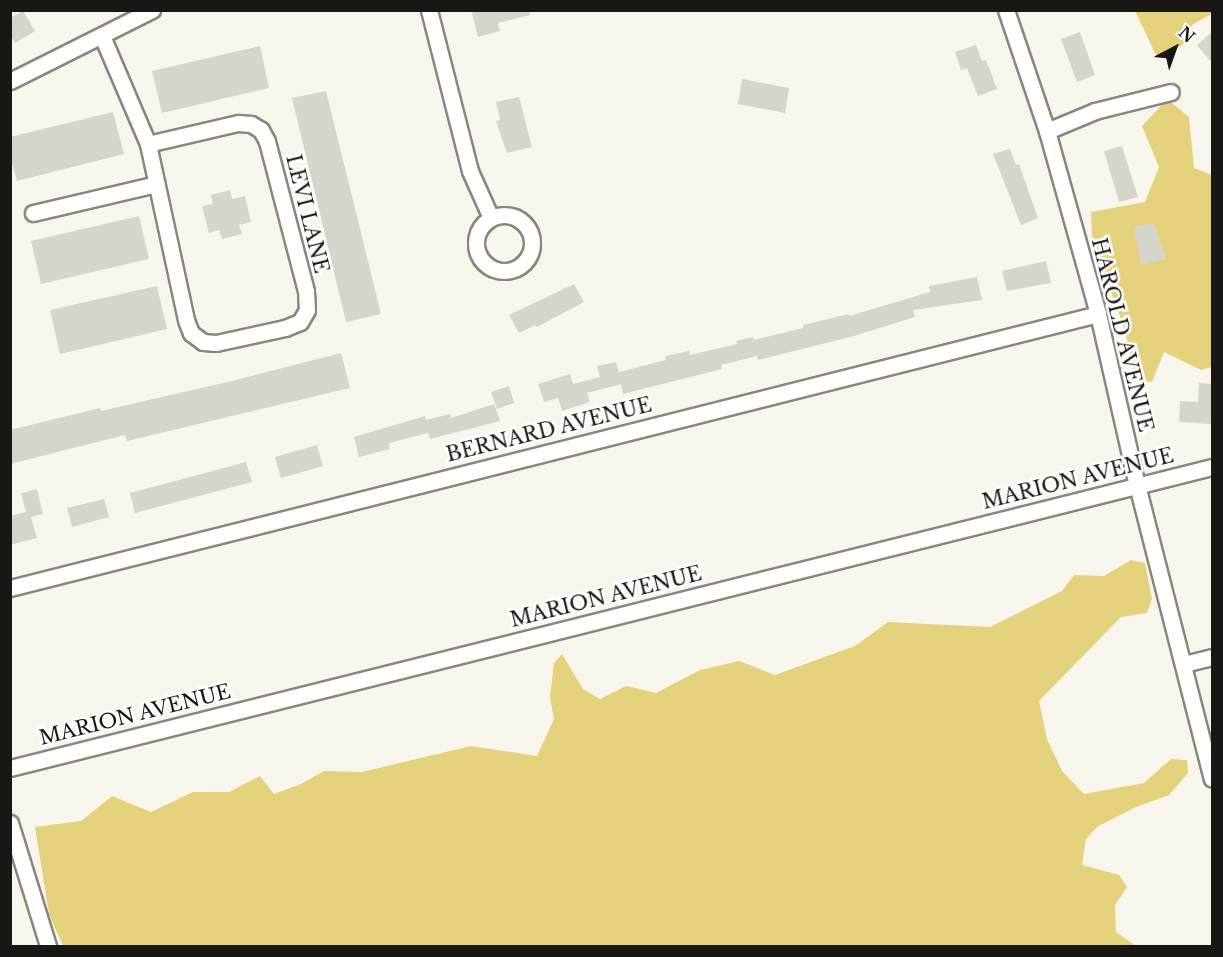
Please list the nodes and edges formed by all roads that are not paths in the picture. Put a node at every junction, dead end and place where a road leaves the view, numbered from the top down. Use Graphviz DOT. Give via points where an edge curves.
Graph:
graph roads {
  1 [pos="152,10"];
  2 [pos="429,10"];
  3 [pos="1006,10"];
  4 [pos="102,36"];
  5 [pos="10,81"];
  6 [pos="1171,92"];
  7 [pos="1047,131"];
  8 [pos="148,144"];
  9 [pos="157,184"];
  10 [pos="33,213"];
  11 [pos="491,218"];
  12 [pos="1098,314"];
  13 [pos="1212,467"];
  14 [pos="1137,485"];
  15 [pos="10,588"];
  16 [pos="1212,657"];
  17 [pos="1184,664"];
  18 [pos="10,768"];
  19 [pos="1212,779"];
  20 [pos="10,823"];
  21 [pos="48,946"];
  1 -- 4 [label="street"];
  2 -- 11 [label="street" via="470,171"];
  3 -- 7 [label="street, HAROLD AVENUE"];
  4 -- 5 [label="street"];
  4 -- 8 [label="street"];
  6 -- 7 [label="street" via="1095,111"];
  7 -- 12 [label="street, HAROLD AVENUE"];
  8 -- 9 [label="street"];
  8 -- 9 [label="street, LEVI LANE" via="238,123 256,126 267,141 306,291 307,310 300,322 216,343 200,340 191,333"];
  9 -- 10 [label="street"];
  12 -- 14 [label="street, HAROLD AVENUE"];
  12 -- 15 [label="street, BERNARD AVENUE"];
  13 -- 14 [label="street, MARION AVENUE"];
  14 -- 17 [label="street, HAROLD AVENUE"];
  14 -- 18 [label="street, MARION AVENUE"];
  16 -- 17 [label="street"];
  17 -- 19 [label="street, HAROLD AVENUE"];
  20 -- 21 [label="street"];
}
